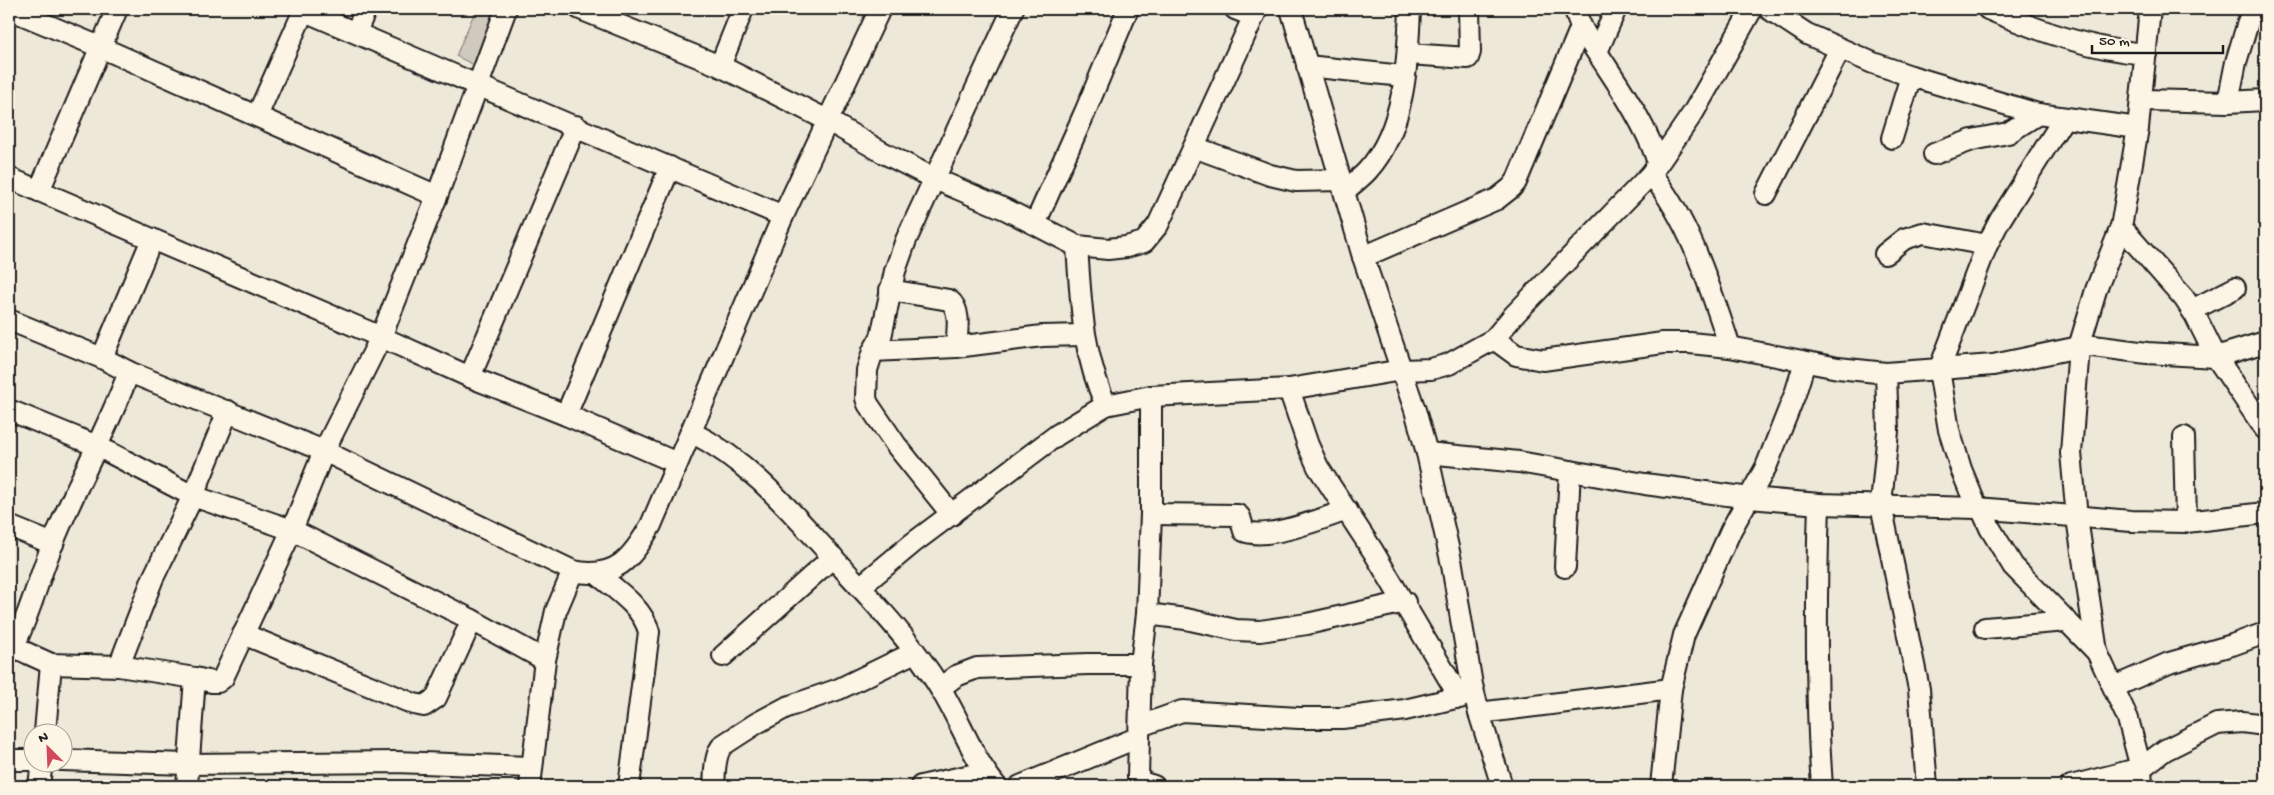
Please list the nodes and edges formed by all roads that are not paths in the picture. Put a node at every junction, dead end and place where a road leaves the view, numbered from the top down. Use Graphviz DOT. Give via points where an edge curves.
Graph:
graph roads {
  1 [pos="116,9"];
  2 [pos="302,9"];
  3 [pos="366,9"];
  4 [pos="506,9"];
  5 [pos="580,9"];
  6 [pos="743,9"];
  7 [pos="880,9"];
  8 [pos="1013,9"];
  9 [pos="1128,9"];
  10 [pos="1291,9"];
  11 [pos="1410,9"];
  12 [pos="1468,9"];
  13 [pos="1616,9"];
  14 [pos="1752,9"];
  15 [pos="1769,9"];
  16 [pos="1988,9"];
  17 [pos="2150,9"];
  18 [pos="2252,9"];
  19 [pos="10,11"];
  20 [pos="1249,11"];
  21 [pos="624,17"];
  22 [pos="1578,18"];
  23 [pos="356,32"];
  24 [pos="100,47"];
  25 [pos="1840,48"];
  26 [pos="1597,52"];
  27 [pos="1408,54"];
  28 [pos="2146,54"];
  29 [pos="720,66"];
  30 [pos="1307,66"];
  31 [pos="1403,76"];
  32 [pos="1911,76"];
  33 [pos="477,87"];
  34 [pos="2142,100"];
  35 [pos="2265,100"];
  36 [pos="2228,102"];
  37 [pos="2038,114"];
  38 [pos="258,116"];
  39 [pos="2064,118"];
  40 [pos="827,120"];
  41 [pos="576,126"];
  42 [pos="2138,128"];
  43 [pos="1892,138"];
  44 [pos="1194,148"];
  45 [pos="1934,154"];
  46 [pos="670,168"];
  47 [pos="1655,169"];
  48 [pos="9,178"];
  49 [pos="935,179"];
  50 [pos="1343,186"];
  51 [pos="39,191"];
  52 [pos="1766,194"];
  53 [pos="437,196"];
  54 [pos="783,216"];
  55 [pos="1035,224"];
  56 [pos="2121,226"];
  57 [pos="152,239"];
  58 [pos="1987,245"];
  59 [pos="1077,246"];
  60 [pos="1885,254"];
  61 [pos="1363,257"];
  62 [pos="2235,288"];
  63 [pos="890,290"];
  64 [pos="2192,310"];
  65 [pos="9,320"];
  66 [pos="1083,335"];
  67 [pos="381,337"];
  68 [pos="1494,339"];
  69 [pos="2265,342"];
  70 [pos="2079,346"];
  71 [pos="956,347"];
  72 [pos="1730,347"];
  73 [pos="873,351"];
  74 [pos="2216,357"];
  75 [pos="102,358"];
  76 [pos="1805,362"];
  77 [pos="1402,370"];
  78 [pos="1939,370"];
  79 [pos="129,372"];
  80 [pos="1886,373"];
  81 [pos="470,377"];
  82 [pos="1289,389"];
  83 [pos="1151,396"];
  84 [pos="1106,405"];
  85 [pos="2259,406"];
  86 [pos="9,410"];
  87 [pos="228,412"];
  88 [pos="566,416"];
  89 [pos="2265,429"];
  90 [pos="691,432"];
  91 [pos="2184,438"];
  92 [pos="97,446"];
  93 [pos="324,451"];
  94 [pos="1428,453"];
  95 [pos="677,463"];
  96 [pos="1570,471"];
  97 [pos="193,496"];
  98 [pos="1750,498"];
  99 [pos="1818,504"];
  100 [pos="1881,505"];
  101 [pos="1979,508"];
  102 [pos="1346,510"];
  103 [pos="2265,513"];
  104 [pos="1151,514"];
  105 [pos="952,515"];
  106 [pos="2077,518"];
  107 [pos="2186,522"];
  108 [pos="9,526"];
  109 [pos="292,530"];
  110 [pos="52,544"];
  111 [pos="833,557"];
  112 [pos="1565,567"];
  113 [pos="573,571"];
  114 [pos="596,573"];
  115 [pos="860,587"];
  116 [pos="1405,602"];
  117 [pos="1147,614"];
  118 [pos="472,620"];
  119 [pos="2068,621"];
  120 [pos="1985,628"];
  121 [pos="2265,633"];
  122 [pos="243,634"];
  123 [pos="11,646"];
  124 [pos="915,652"];
  125 [pos="2097,652"];
  126 [pos="723,656"];
  127 [pos="545,660"];
  128 [pos="51,664"];
  129 [pos="1141,664"];
  130 [pos="119,666"];
  131 [pos="195,678"];
  132 [pos="2114,687"];
  133 [pos="940,688"];
  134 [pos="1670,689"];
  135 [pos="1467,696"];
  136 [pos="1479,714"];
  137 [pos="46,722"];
  138 [pos="2265,725"];
  139 [pos="1139,731"];
  140 [pos="9,760"];
  141 [pos="22,760"];
  142 [pos="72,760"];
  143 [pos="187,764"];
  144 [pos="41,772"];
  145 [pos="531,777"];
  146 [pos="2142,777"];
  147 [pos="991,779"];
  148 [pos="39,786"];
  149 [pos="187,786"];
  150 [pos="629,786"];
  151 [pos="714,786"];
  152 [pos="921,786"];
  153 [pos="1020,786"];
  154 [pos="1154,786"];
  155 [pos="1502,786"];
  156 [pos="1661,786"];
  157 [pos="1822,786"];
  158 [pos="1927,786"];
  159 [pos="2071,786"];
  1 -- 24 [label="street"];
  2 -- 23 [label="street"];
  2 -- 38 [label="street"];
  3 -- 23 [label="street"];
  4 -- 33 [label="street"];
  5 -- 21 [label="street"];
  6 -- 29 [label="street"];
  7 -- 40 [label="street"];
  8 -- 49 [label="street"];
  9 -- 55 [label="street"];
  10 -- 30 [label="street"];
  11 -- 27 [label="street"];
  12 -- 27 [label="street" via="1468,58"];
  13 -- 26 [label="street"];
  14 -- 47 [label="street" via="1698,105"];
  15 -- 25 [label="street" via="1808,34"];
  16 -- 28 [label="street" via="2075,42"];
  17 -- 28 [label="street"];
  18 -- 36 [label="street"];
  19 -- 24 [label="street"];
  20 -- 44 [label="street"];
  21 -- 29 [label="street"];
  22 -- 26 [label="street"];
  22 -- 61 [label="street" via="1524,163 1511,188 1497,199"];
  23 -- 33 [label="street"];
  24 -- 38 [label="street"];
  24 -- 51 [label="street"];
  25 -- 32 [label="street"];
  25 -- 52 [label="street"];
  26 -- 47 [label="street" via="1655,152"];
  27 -- 31 [label="street"];
  28 -- 34 [label="street"];
  29 -- 40 [label="street"];
  30 -- 31 [label="street"];
  30 -- 50 [label="street"];
  31 -- 50 [label="street" via="1400,106 1390,136 1368,170"];
  32 -- 37 [label="street"];
  32 -- 43 [label="street"];
  33 -- 41 [label="street"];
  33 -- 53 [label="street"];
  34 -- 36 [label="street"];
  34 -- 42 [label="street"];
  35 -- 36 [label="street"];
  37 -- 39 [label="street"];
  37 -- 45 [label="street" via="2008,133 1972,140"];
  38 -- 53 [label="street"];
  39 -- 42 [label="street"];
  39 -- 58 [label="street"];
  40 -- 49 [label="street"];
  40 -- 54 [label="street"];
  41 -- 46 [label="street"];
  41 -- 81 [label="street"];
  42 -- 56 [label="street"];
  44 -- 50 [label="street" via="1270,175"];
  44 -- 59 [label="street" via="1158,225 1144,242 1108,249"];
  46 -- 54 [label="street"];
  46 -- 88 [label="street"];
  47 -- 68 [label="street"];
  47 -- 72 [label="street" via="1700,262"];
  48 -- 51 [label="street"];
  49 -- 55 [label="street"];
  49 -- 63 [label="street" via="906,240"];
  50 -- 61 [label="street"];
  51 -- 57 [label="street"];
  53 -- 67 [label="street"];
  54 -- 90 [label="street"];
  55 -- 59 [label="street"];
  56 -- 64 [label="street"];
  56 -- 70 [label="street"];
  57 -- 67 [label="street"];
  57 -- 75 [label="street"];
  58 -- 60 [label="street" via="1923,233 1904,239"];
  58 -- 78 [label="street"];
  59 -- 66 [label="street"];
  61 -- 77 [label="street"];
  62 -- 64 [label="street"];
  63 -- 71 [label="street" via="948,300 954,304 958,314"];
  63 -- 73 [label="street" via="880,338"];
  64 -- 74 [label="street"];
  65 -- 75 [label="street"];
  66 -- 71 [label="street" via="1042,336"];
  66 -- 84 [label="street"];
  67 -- 81 [label="street"];
  67 -- 93 [label="street"];
  68 -- 72 [label="street" via="1516,355 1543,360 1663,343"];
  68 -- 77 [label="street" via="1449,364 1431,369"];
  69 -- 74 [label="street"];
  70 -- 74 [label="street"];
  70 -- 78 [label="street" via="1994,365"];
  70 -- 106 [label="street" via="2071,453"];
  71 -- 73 [label="street"];
  72 -- 76 [label="street"];
  73 -- 105 [label="street" via="865,383 868,404"];
  74 -- 85 [label="street"];
  75 -- 79 [label="street"];
  76 -- 80 [label="street"];
  76 -- 98 [label="street" via="1789,411"];
  77 -- 82 [label="street"];
  77 -- 94 [label="street"];
  78 -- 80 [label="street"];
  78 -- 101 [label="street" via="1949,430 1961,469"];
  79 -- 87 [label="street"];
  79 -- 92 [label="street"];
  80 -- 100 [label="street" via="1888,431"];
  81 -- 88 [label="street"];
  82 -- 83 [label="street"];
  82 -- 102 [label="street" via="1318,467"];
  83 -- 84 [label="street"];
  83 -- 104 [label="street"];
  84 -- 105 [label="street" via="1057,435"];
  85 -- 89 [label="street"];
  86 -- 92 [label="street"];
  87 -- 93 [label="street"];
  87 -- 97 [label="street"];
  88 -- 95 [label="street"];
  90 -- 95 [label="street"];
  90 -- 111 [label="street" via="730,455 773,492"];
  91 -- 107 [label="street"];
  92 -- 97 [label="street"];
  92 -- 110 [label="street"];
  93 -- 109 [label="street"];
  93 -- 113 [label="street"];
  94 -- 96 [label="street" via="1519,462"];
  94 -- 135 [label="street" via="1452,565"];
  95 -- 114 [label="street" via="639,546 618,566"];
  96 -- 98 [label="street"];
  96 -- 112 [label="street"];
  97 -- 109 [label="street"];
  97 -- 130 [label="street" via="153,578"];
  98 -- 99 [label="street"];
  98 -- 134 [label="street" via="1731,530 1684,635"];
  99 -- 100 [label="street"];
  99 -- 157 [label="street" via="1816,596"];
  100 -- 101 [label="street"];
  100 -- 158 [label="street" via="1918,689"];
  101 -- 106 [label="street"];
  101 -- 119 [label="street" via="2013,566"];
  102 -- 104 [label="street" via="1310,523 1254,534 1244,531 1238,515"];
  102 -- 116 [label="street"];
  103 -- 107 [label="street"];
  104 -- 117 [label="street"];
  105 -- 115 [label="street"];
  106 -- 107 [label="street"];
  106 -- 125 [label="street"];
  108 -- 110 [label="street"];
  109 -- 118 [label="street"];
  109 -- 122 [label="street"];
  110 -- 123 [label="street" via="34,600"];
  111 -- 115 [label="street"];
  111 -- 126 [label="street"];
  113 -- 114 [label="street"];
  113 -- 127 [label="street" via="556,611"];
  114 -- 150 [label="street" via="643,616 649,632"];
  115 -- 124 [label="street"];
  116 -- 117 [label="street" via="1260,631 1236,630"];
  116 -- 135 [label="street"];
  117 -- 129 [label="street"];
  118 -- 122 [label="street" via="436,698 424,706"];
  118 -- 127 [label="street"];
  119 -- 120 [label="street"];
  119 -- 125 [label="street"];
  121 -- 132 [label="street" via="2168,663"];
  122 -- 131 [label="street" via="223,678 218,682"];
  123 -- 128 [label="street"];
  124 -- 133 [label="street"];
  124 -- 151 [label="street" via="839,689 787,708 723,745 718,756"];
  125 -- 132 [label="street"];
  127 -- 145 [label="street"];
  128 -- 130 [label="street"];
  128 -- 137 [label="street"];
  129 -- 133 [label="street" via="977,668 956,676"];
  129 -- 139 [label="street"];
  130 -- 131 [label="street"];
  131 -- 143 [label="street"];
  132 -- 146 [label="street" via="2128,719"];
  133 -- 147 [label="street"];
  134 -- 136 [label="street"];
  134 -- 156 [label="street"];
  135 -- 136 [label="street"];
  135 -- 139 [label="street" via="1405,710 1342,718 1182,711"];
  136 -- 155 [label="street"];
  138 -- 146 [label="street" via="2242,722 2217,724 2166,750"];
  139 -- 153 [label="street"];
  139 -- 154 [label="street" via="1138,777 1141,782"];
  140 -- 141 [label="street"];
  142 -- 143 [label="street"];
  143 -- 145 [label="street" via="396,762"];
  143 -- 149 [label="street"];
  144 -- 148 [label="street"];
  146 -- 159 [label="street"];
  147 -- 152 [label="street"];
}
